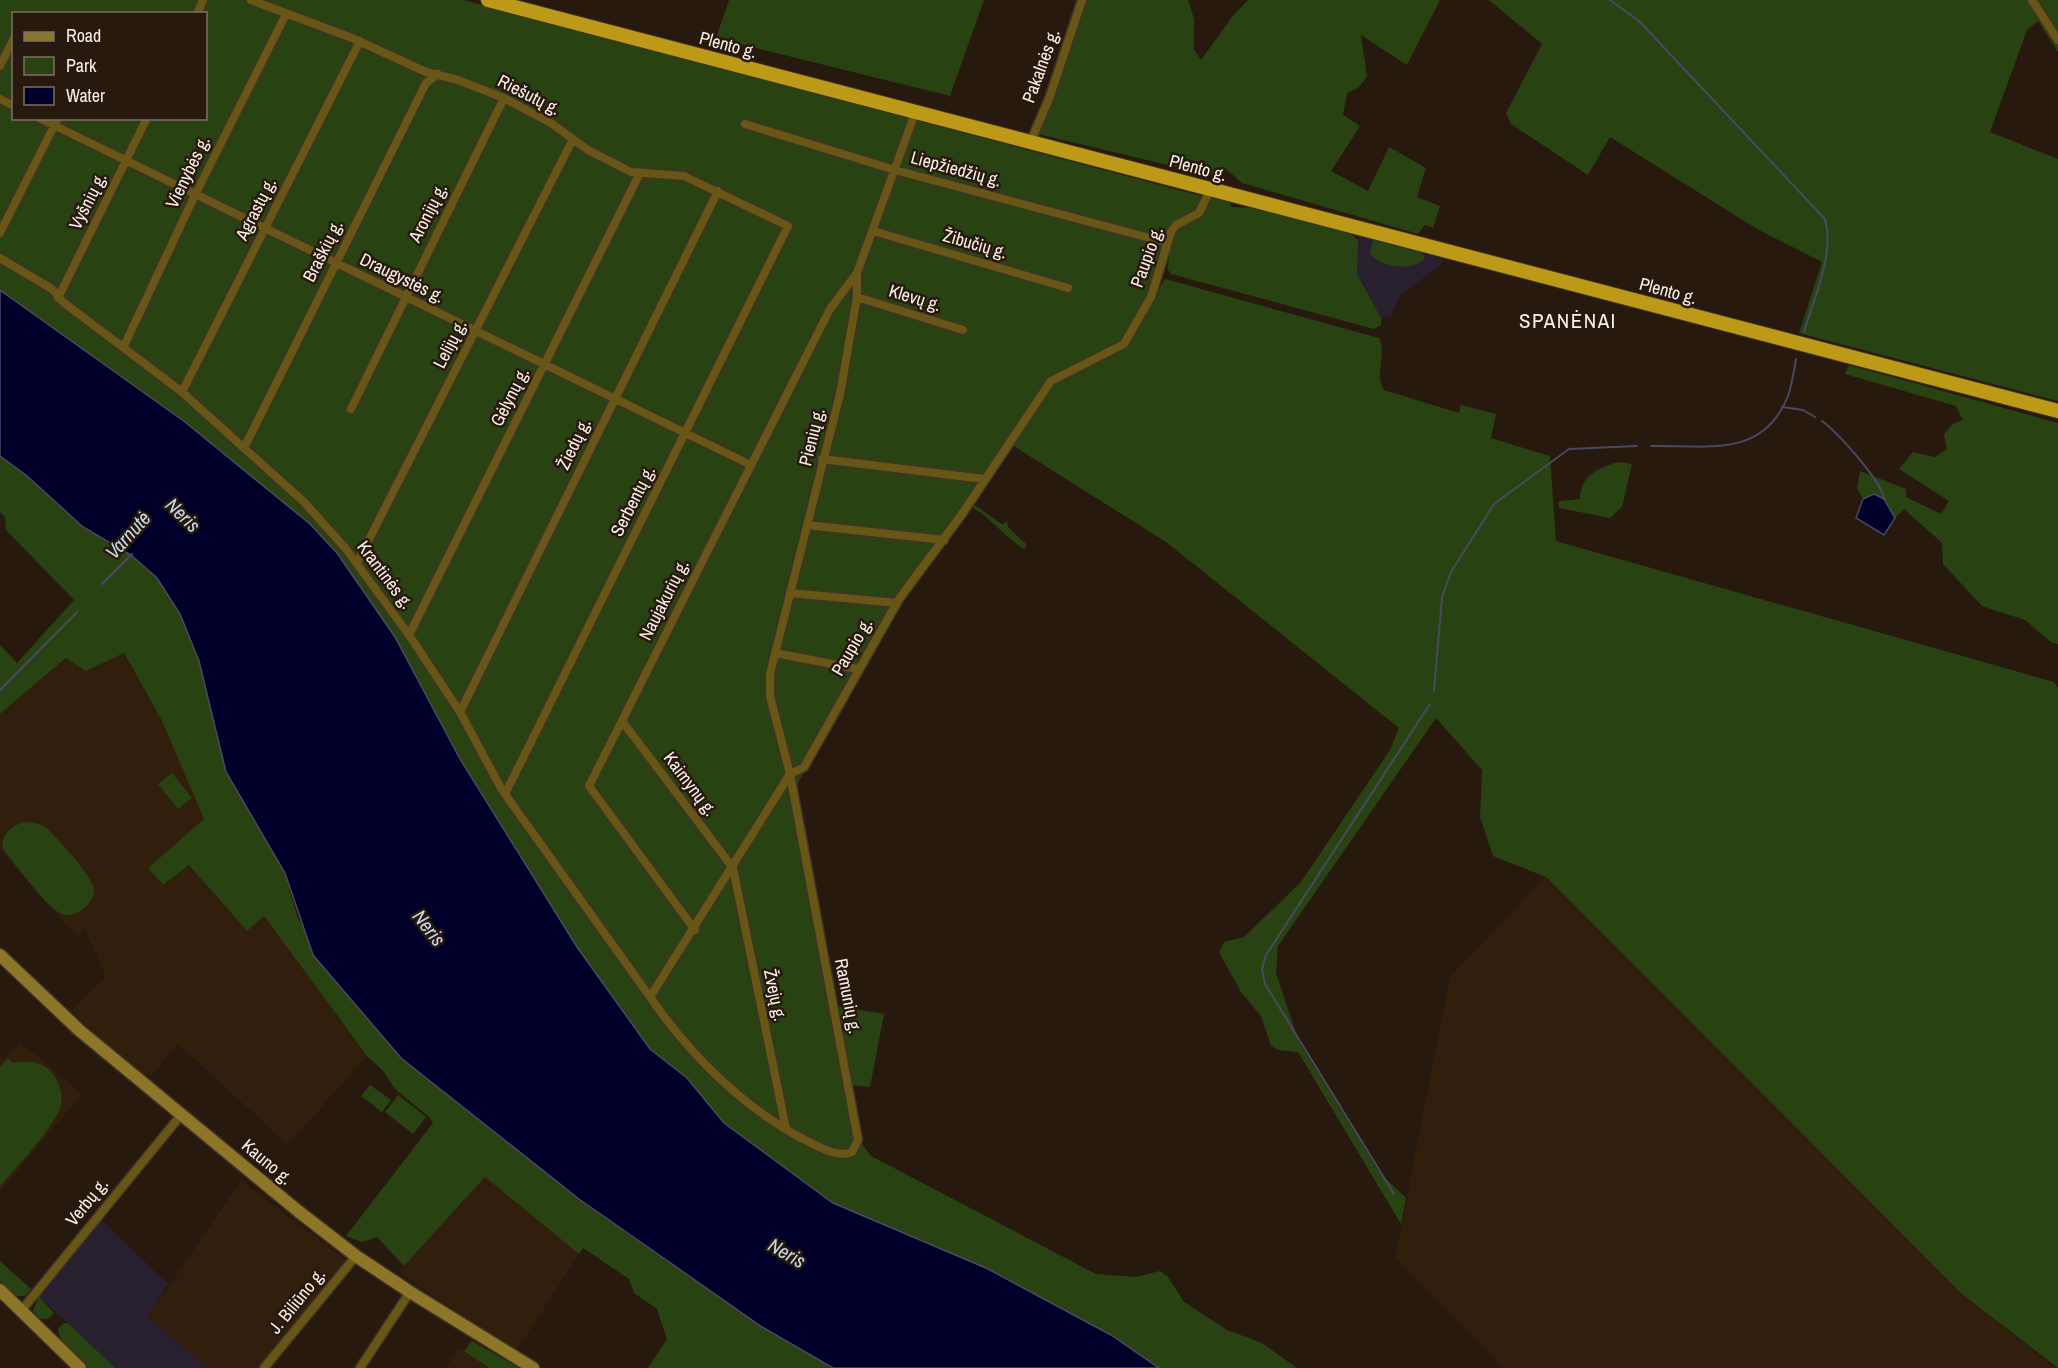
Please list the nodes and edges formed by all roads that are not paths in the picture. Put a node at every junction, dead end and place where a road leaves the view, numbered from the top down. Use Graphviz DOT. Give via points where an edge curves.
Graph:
graph roads {
  1 [pos="251,0"];
  2 [pos="488,0"];
  3 [pos="1082,0"];
  4 [pos="2032,0"];
  5 [pos="286,14"];
  6 [pos="2058,40"];
  7 [pos="360,41"];
  8 [pos="12,42"];
  9 [pos="0,66"];
  10 [pos="438,74"];
  11 [pos="504,98"];
  12 [pos="915,113"];
  13 [pos="146,120"];
  14 [pos="56,122"];
  15 [pos="745,124"];
  16 [pos="573,140"];
  17 [pos="1030,143"];
  18 [pos="127,160"];
  19 [pos="895,170"];
  20 [pos="640,173"];
  21 [pos="1210,190"];
  22 [pos="718,191"];
  23 [pos="195,195"];
  24 [pos="786,224"];
  25 [pos="265,229"];
  26 [pos="873,231"];
  27 [pos="0,233"];
  28 [pos="1161,241"];
  29 [pos="0,258"];
  30 [pos="334,264"];
  31 [pos="857,273"];
  32 [pos="1068,288"];
  33 [pos="857,297"];
  34 [pos="58,298"];
  35 [pos="404,298"];
  36 [pos="963,330"];
  37 [pos="474,332"];
  38 [pos="124,346"];
  39 [pos="543,366"];
  40 [pos="182,392"];
  41 [pos="614,401"];
  42 [pos="351,409"];
  43 [pos="2058,411"];
  44 [pos="685,435"];
  45 [pos="244,448"];
  46 [pos="822,459"];
  47 [pos="751,465"];
  48 [pos="984,479"];
  49 [pos="807,525"];
  50 [pos="944,540"];
  51 [pos="357,563"];
  52 [pos="790,593"];
  53 [pos="897,603"];
  54 [pos="409,635"];
  55 [pos="775,653"];
  56 [pos="858,669"];
  57 [pos="460,712"];
  58 [pos="622,721"];
  59 [pos="790,774"];
  60 [pos="505,794"];
  61 [pos="733,868"];
  62 [pos="695,930"];
  63 [pos="0,955"];
  64 [pos="650,997"];
  65 [pos="181,1115"];
  66 [pos="786,1129"];
  67 [pos="356,1256"];
  68 [pos="0,1290"];
  69 [pos="410,1292"];
  70 [pos="21,1311"];
  71 [pos="80,1368"];
  72 [pos="264,1368"];
  73 [pos="360,1368"];
  74 [pos="533,1368"];
  1 -- 5 [label="street, Riešutų g."];
  2 -- 12 [label="highway, Plento g."];
  3 -- 17 [label="street, Pakalnės g."];
  4 -- 6 [label="street"];
  5 -- 7 [label="street, Riešutų g."];
  5 -- 23 [label="street, Vienybės g."];
  7 -- 10 [label="street, Riešutų g."];
  7 -- 25 [label="street, Agrastų g."];
  8 -- 9 [label="street"];
  10 -- 11 [label="street, Riešutų g."];
  10 -- 30 [label="street, Braškių g." via="426,83"];
  11 -- 16 [label="street, Riešutų g." via="551,123"];
  11 -- 35 [label="street, Aronijų g."];
  12 -- 17 [label="highway, Plento g."];
  12 -- 19 [label="street, Pienių g."];
  13 -- 18 [label="street, Vyšnių g."];
  14 -- 18 [label="street, Draugystės g."];
  14 -- 27 [label="street"];
  15 -- 19 [label="street, Liepžiedžių g."];
  16 -- 20 [label="street, Riešutų g." via="612,163"];
  16 -- 37 [label="street, Lelijų g."];
  17 -- 21 [label="highway, Plento g."];
  18 -- 23 [label="street, Draugystės g."];
  18 -- 34 [label="street, Vyšnių g."];
  19 -- 26 [label="street, Pienių g."];
  19 -- 28 [label="street, Liepžiedžių g."];
  20 -- 22 [label="street, Riešutų g." via="684,176"];
  20 -- 39 [label="street, Gėlynų g."];
  21 -- 43 [label="highway, Plento g."];
  21 -- 48 [label="street, Paupio g." via="1200,213 1181,221 1171,232 1151,297 1124,344 1051,381"];
  22 -- 24 [label="street, Riešutų g."];
  22 -- 41 [label="street, Žiedų g."];
  23 -- 25 [label="street, Draugystės g."];
  23 -- 38 [label="street, Vienybės g."];
  24 -- 44 [label="street, Serbentų g." via="786,233"];
  25 -- 30 [label="street, Draugystės g."];
  25 -- 40 [label="street, Agrastų g."];
  26 -- 31 [label="street, Pienių g."];
  26 -- 32 [label="street, Žibučių g."];
  29 -- 34 [label="street, Krantinės g." via="51,289"];
  30 -- 35 [label="street, Draugystės g."];
  30 -- 45 [label="street, Braškių g."];
  31 -- 33 [label="street, Pienių g."];
  31 -- 47 [label="street, Naujakurių g." via="830,309"];
  33 -- 36 [label="street, Klevų g."];
  33 -- 46 [label="street, Pienių g." via="840,394"];
  34 -- 38 [label="street, Krantinės g."];
  35 -- 37 [label="street, Draugystės g."];
  35 -- 42 [label="street, Aronijų g."];
  37 -- 39 [label="street, Draugystės g."];
  37 -- 51 [label="street, Lelijų g."];
  38 -- 40 [label="street, Krantinės g."];
  39 -- 41 [label="street, Draugystės g."];
  39 -- 54 [label="street, Gėlynų g."];
  40 -- 45 [label="street, Krantinės g."];
  41 -- 44 [label="street, Draugystės g."];
  41 -- 57 [label="street, Žiedų g."];
  44 -- 47 [label="street, Draugystės g."];
  44 -- 60 [label="street, Serbentų g."];
  45 -- 51 [label="street, Krantinės g." via="305,503"];
  46 -- 48 [label="street"];
  46 -- 49 [label="street, Pienių g."];
  47 -- 58 [label="street, Naujakurių g."];
  48 -- 50 [label="street, Paupio g."];
  49 -- 50 [label="street"];
  49 -- 52 [label="street, Pienių g."];
  50 -- 53 [label="street, Paupio g."];
  51 -- 54 [label="street, Krantinės g."];
  52 -- 53 [label="street"];
  52 -- 55 [label="street, Pienių g."];
  53 -- 56 [label="street, Paupio g."];
  54 -- 57 [label="street, Krantinės g."];
  55 -- 56 [label="street"];
  55 -- 59 [label="street, Pienių g." via="770,696"];
  56 -- 59 [label="street, Paupio g." via="804,766"];
  57 -- 60 [label="street, Krantinės g."];
  58 -- 61 [label="street, Kaimynų g."];
  58 -- 62 [label="street, Naujakurių g." via="589,786"];
  59 -- 61 [label="street, Paupio g."];
  59 -- 66 [label="street, Ramunių g." via="858,1140 852,1152 840,1154"];
  60 -- 64 [label="street, Krantinės g."];
  61 -- 62 [label="street, Paupio g."];
  61 -- 66 [label="street, Žvejų g."];
  62 -- 64 [label="street, Paupio g."];
  63 -- 65 [label="main road, Kauno g." via="79,1030"];
  64 -- 66 [label="street" via="690,1048 735,1092"];
  65 -- 67 [label="main road, Kauno g."];
  65 -- 70 [label="street, Verbų g."];
  67 -- 69 [label="main road, Kauno g."];
  67 -- 72 [label="street, J. Biliūno g."];
  68 -- 70 [label="main road"];
  69 -- 73 [label="street"];
  69 -- 74 [label="main road, Kauno g."];
  70 -- 71 [label="main road"];
}
